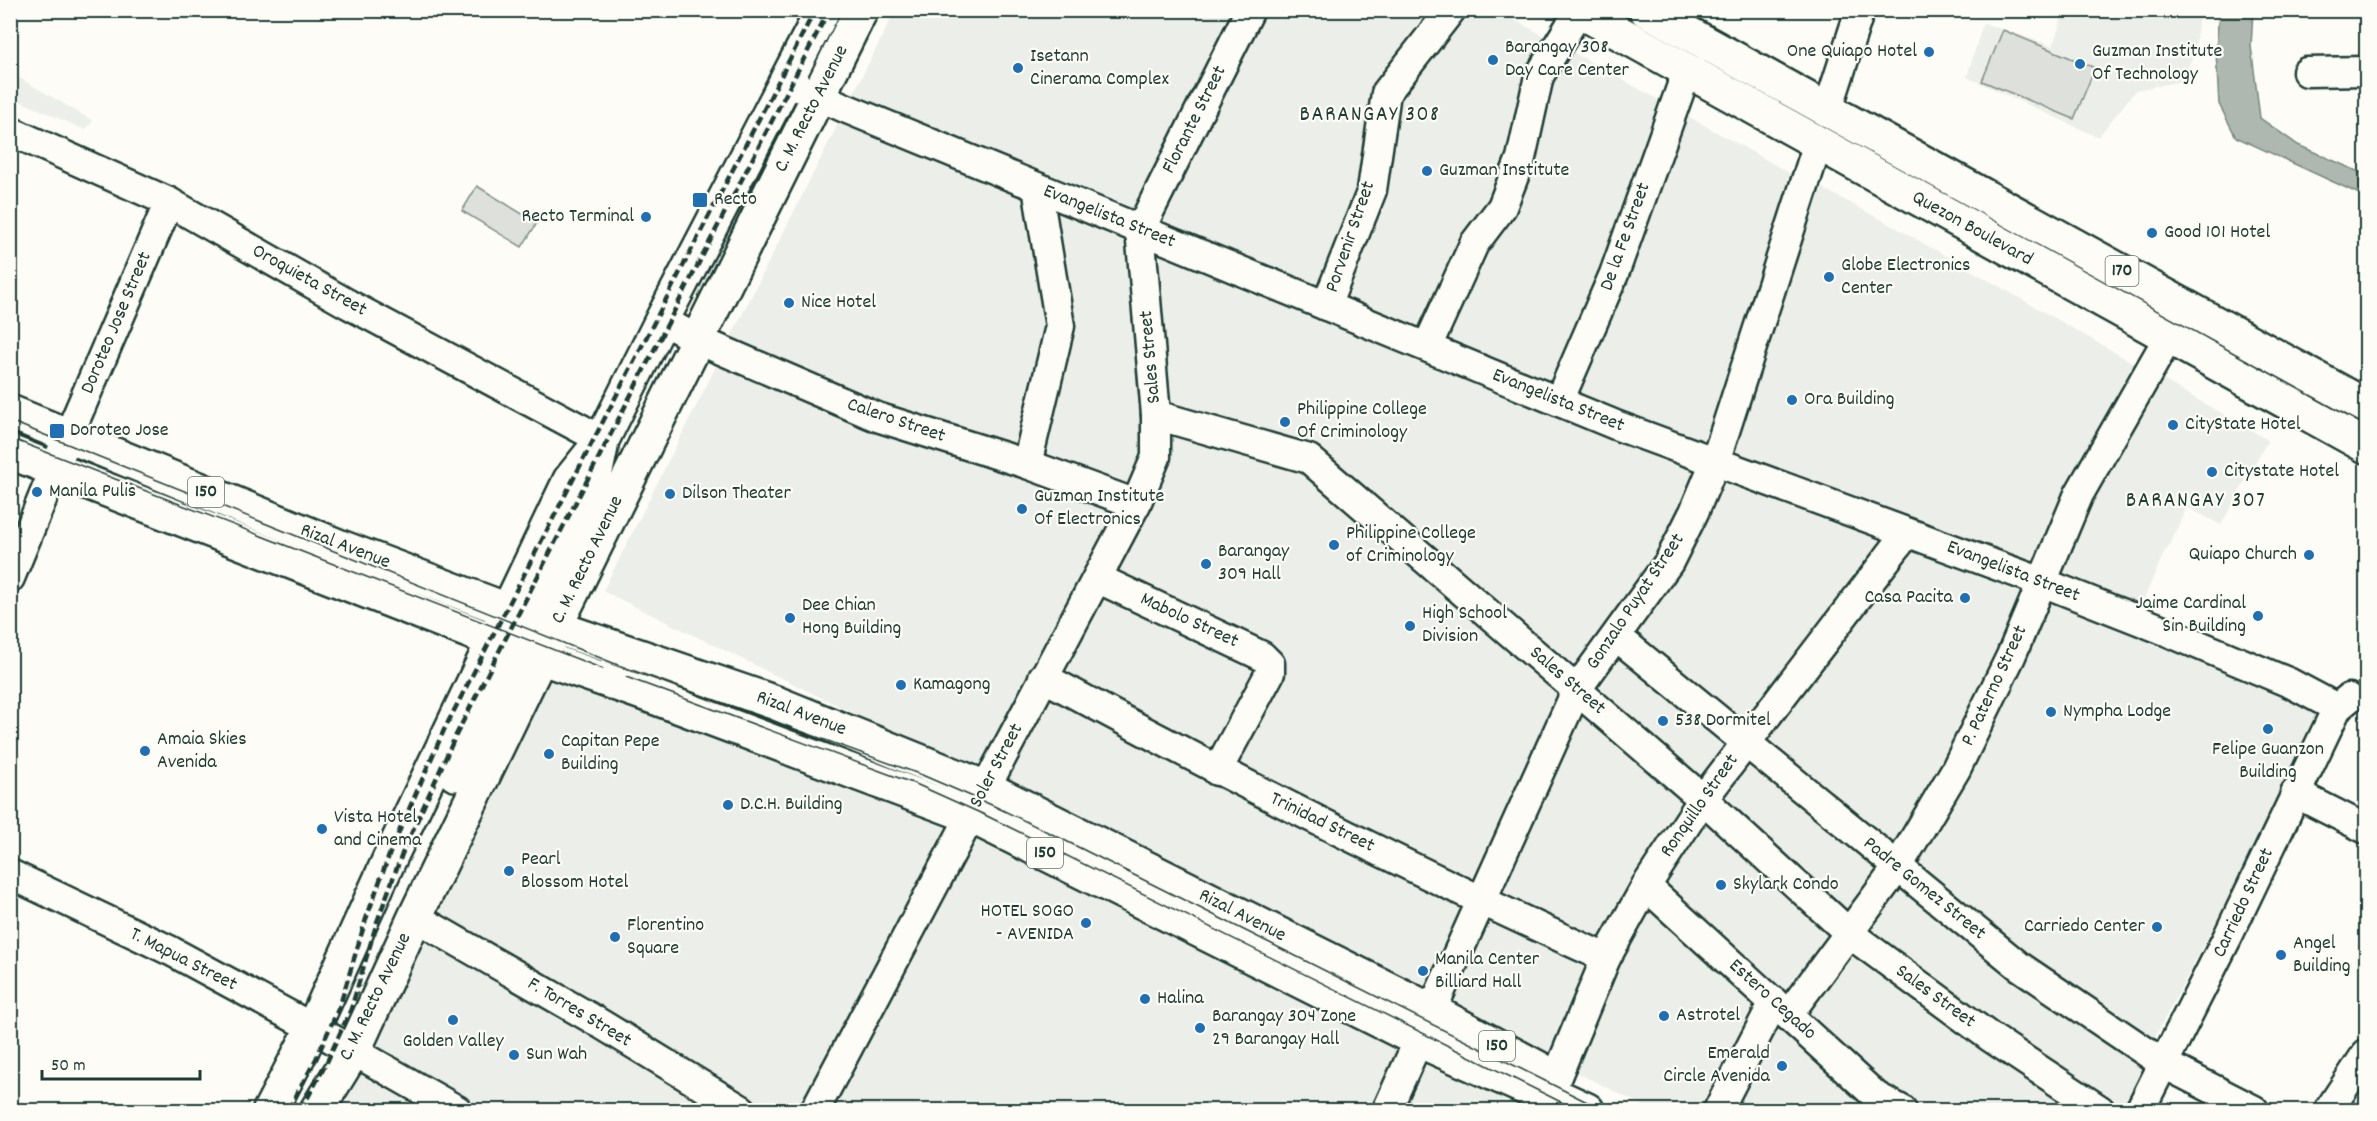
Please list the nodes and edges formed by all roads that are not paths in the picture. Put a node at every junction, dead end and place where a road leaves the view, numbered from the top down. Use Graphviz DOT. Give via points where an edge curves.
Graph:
graph roads {
  1 [pos="823,10"];
  2 [pos="861,10"];
  3 [pos="1250,10"];
  4 [pos="1451,10"];
  5 [pos="1860,10"];
  6 [pos="1579,11"];
  7 [pos="1650,12"];
  8 [pos="1687,71"];
  9 [pos="2367,71"];
  10 [pos="2307,72"];
  11 [pos="785,81"];
  12 [pos="818,96"];
  13 [pos="1828,109"];
  14 [pos="10,131"];
  15 [pos="1818,143"];
  16 [pos="1036,187"];
  17 [pos="169,202"];
  18 [pos="1140,230"];
  19 [pos="1326,306"];
  20 [pos="662,321"];
  21 [pos="2168,338"];
  22 [pos="698,340"];
  23 [pos="1427,347"];
  24 [pos="1559,401"];
  25 [pos="2367,406"];
  26 [pos="10,412"];
  27 [pos="1156,415"];
  28 [pos="69,436"];
  29 [pos="602,440"];
  30 [pos="2367,446"];
  31 [pos="10,452"];
  32 [pos="1715,462"];
  33 [pos="1027,464"];
  34 [pos="55,469"];
  35 [pos="1136,504"];
  36 [pos="1907,533"];
  37 [pos="10,578"];
  38 [pos="1097,578"];
  39 [pos="2042,582"];
  40 [pos="532,619"];
  41 [pos="1616,636"];
  42 [pos="518,649"];
  43 [pos="1043,677"];
  44 [pos="1577,689"];
  45 [pos="2343,703"];
  46 [pos="1745,742"];
  47 [pos="1217,771"];
  48 [pos="2295,793"];
  49 [pos="1703,799"];
  50 [pos="978,802"];
  51 [pos="2367,829"];
  52 [pos="1897,868"];
  53 [pos="10,874"];
  54 [pos="1646,885"];
  55 [pos="1480,902"];
  56 [pos="415,917"];
  57 [pos="1850,934"];
  58 [pos="1606,958"];
  59 [pos="1781,1008"];
  60 [pos="1432,1011"];
  61 [pos="314,1028"];
  62 [pos="1420,1041"];
  63 [pos="354,1050"];
  64 [pos="2367,1054"];
  65 [pos="2164,1064"];
  66 [pos="1549,1102"];
  67 [pos="270,1110"];
  68 [pos="317,1110"];
  69 [pos="457,1110"];
  70 [pos="742,1110"];
  71 [pos="815,1110"];
  72 [pos="1387,1110"];
  73 [pos="1587,1110"];
  74 [pos="1718,1110"];
  75 [pos="1902,1110"];
  76 [pos="2100,1110"];
  77 [pos="2140,1110"];
  78 [pos="2254,1110"];
  79 [pos="2329,1110"];
  1 -- 11 [label="main road, C. M. Recto Avenue"];
  2 -- 12 [label="main road, C. M. Recto Avenue"];
  3 -- 18 [label="street, Florante Street"];
  4 -- 19 [label="street, Porvenir Street" via="1386,93 1372,190"];
  5 -- 13 [label="street"];
  6 -- 8 [label="main road, Quezon Boulevard / 170"];
  6 -- 23 [label="street" via="1539,76 1521,158 1502,207 1474,244"];
  7 -- 13 [label="main road, Quezon Boulevard / 170"];
  8 -- 15 [label="main road, Quezon Boulevard / 170"];
  8 -- 24 [label="street, De la Fe Street" via="1614,274"];
  9 -- 10 [label="street"];
  11 -- 12 [label="street, Evangelista Street"];
  11 -- 20 [label="main road, C. M. Recto Avenue"];
  12 -- 16 [label="street, Evangelista Street"];
  12 -- 22 [label="main road, C. M. Recto Avenue"];
  13 -- 25 [label="main road, Quezon Boulevard / 170"];
  14 -- 17 [label="street, Oroquieta Street"];
  15 -- 21 [label="main road, Quezon Boulevard / 170"];
  15 -- 32 [label="street, Gonzalo Puyat Street"];
  16 -- 18 [label="street, Evangelista Street"];
  16 -- 33 [label="street" via="1060,326"];
  17 -- 28 [label="street, Doroteo Jose Street"];
  17 -- 29 [label="street, Oroquieta Street" via="348,304"];
  18 -- 19 [label="street, Evangelista Street"];
  18 -- 27 [label="street, Sales Street"];
  19 -- 23 [label="street, Evangelista Street"];
  20 -- 22 [label="street, Calero Street"];
  20 -- 29 [label="main road, C. M. Recto Avenue"];
  21 -- 30 [label="main road, Quezon Boulevard / 170"];
  21 -- 39 [label="street, P. Paterno Street" via="2079,494"];
  22 -- 33 [label="street, Calero Street" via="877,417"];
  22 -- 40 [label="main road, C. M. Recto Avenue"];
  23 -- 24 [label="street, Evangelista Street"];
  24 -- 32 [label="street, Evangelista Street"];
  26 -- 28 [label="main road, Rizal Avenue / 150"];
  27 -- 35 [label="street, Soler Street" via="1156,457"];
  27 -- 44 [label="street, Sales Street" via="1309,459"];
  28 -- 34 [label="street, Doroteo Jose Street"];
  28 -- 40 [label="main road, Rizal Avenue / 150" via="343,548"];
  29 -- 40 [label="main road, C. M. Recto Avenue" via="592,491"];
  31 -- 34 [label="main road, Rizal Avenue / 150"];
  32 -- 36 [label="street, Evangelista Street"];
  32 -- 41 [label="street, Gonzalo Puyat Street" via="1669,561"];
  33 -- 35 [label="street, Calero Street"];
  34 -- 37 [label="street, Doroteo Jose Street"];
  34 -- 42 [label="main road, Rizal Avenue / 150"];
  35 -- 38 [label="street, Soler Street"];
  36 -- 39 [label="street, Evangelista Street"];
  36 -- 46 [label="street, Ronquillo Street"];
  38 -- 43 [label="street, Soler Street"];
  38 -- 47 [label="street, Mabolo Street" via="1262,656 1270,664 1270,674"];
  39 -- 45 [label="street, Evangelista Street"];
  39 -- 52 [label="street, P. Paterno Street" via="2012,656 1956,769"];
  40 -- 42 [label="main road, C. M. Recto Avenue"];
  40 -- 50 [label="main road, Rizal Avenue / 150" via="776,703"];
  41 -- 44 [label="street, Gonzalo Puyat Street"];
  41 -- 46 [label="street, Padre Gomez Street"];
  42 -- 50 [label="main road, Rizal Avenue / 150"];
  42 -- 56 [label="main road, C. M. Recto Avenue"];
  42 -- 61 [label="main road, C. M. Recto Avenue" via="348,993"];
  43 -- 47 [label="street, Trinidad Street"];
  43 -- 50 [label="street, Soler Street"];
  44 -- 49 [label="street, Sales Street"];
  44 -- 55 [label="street, Gonzalo Puyat Street"];
  45 -- 48 [label="street, Carriedo Street"];
  46 -- 49 [label="street, Ronquillo Street"];
  46 -- 52 [label="street, Padre Gomez Street"];
  47 -- 55 [label="street, Trinidad Street"];
  48 -- 51 [label="street"];
  48 -- 65 [label="street, Carriedo Street"];
  49 -- 54 [label="street, Ronquillo Street"];
  49 -- 57 [label="street, Sales Street"];
  50 -- 60 [label="main road, Rizal Avenue / 150"];
  50 -- 62 [label="main road, Rizal Avenue / 150"];
  50 -- 71 [label="street, Soler Street"];
  52 -- 57 [label="street, P. Paterno Street"];
  52 -- 65 [label="street, Padre Gomez Street" via="2019,966"];
  53 -- 61 [label="street, T. Mapua Street" via="171,951"];
  54 -- 58 [label="street, Ronquillo Street"];
  54 -- 59 [label="street, Estero Cegado"];
  55 -- 58 [label="street, Trinidad Street"];
  55 -- 60 [label="street, Gonzalo Puyat Street"];
  56 -- 63 [label="main road, C. M. Recto Avenue"];
  56 -- 70 [label="street, F. Torres Street"];
  57 -- 59 [label="street, P. Paterno Street"];
  57 -- 76 [label="street, Sales Street" via="1990,1038"];
  58 -- 66 [label="street, Ronquillo Street"];
  59 -- 74 [label="street, P. Paterno Street"];
  59 -- 75 [label="street, Estero Cegado" via="1876,1096"];
  60 -- 62 [label="street, Gonzalo Puyat Street"];
  60 -- 66 [label="main road, Rizal Avenue / 150" via="1540,1069"];
  61 -- 63 [label="street, T. Mapua Street"];
  61 -- 67 [label="main road, C. M. Recto Avenue"];
  62 -- 66 [label="main road, Rizal Avenue / 150"];
  62 -- 72 [label="street, Gonzalo Puyat Street"];
  63 -- 68 [label="main road, C. M. Recto Avenue"];
  63 -- 69 [label="street, T. Mapua Street"];
  64 -- 79 [label="street"];
  65 -- 77 [label="street, Carriedo Street"];
  65 -- 78 [label="street, Padre Gomez Street"];
  66 -- 73 [label="main road, Rizal Avenue / 150"];
}
